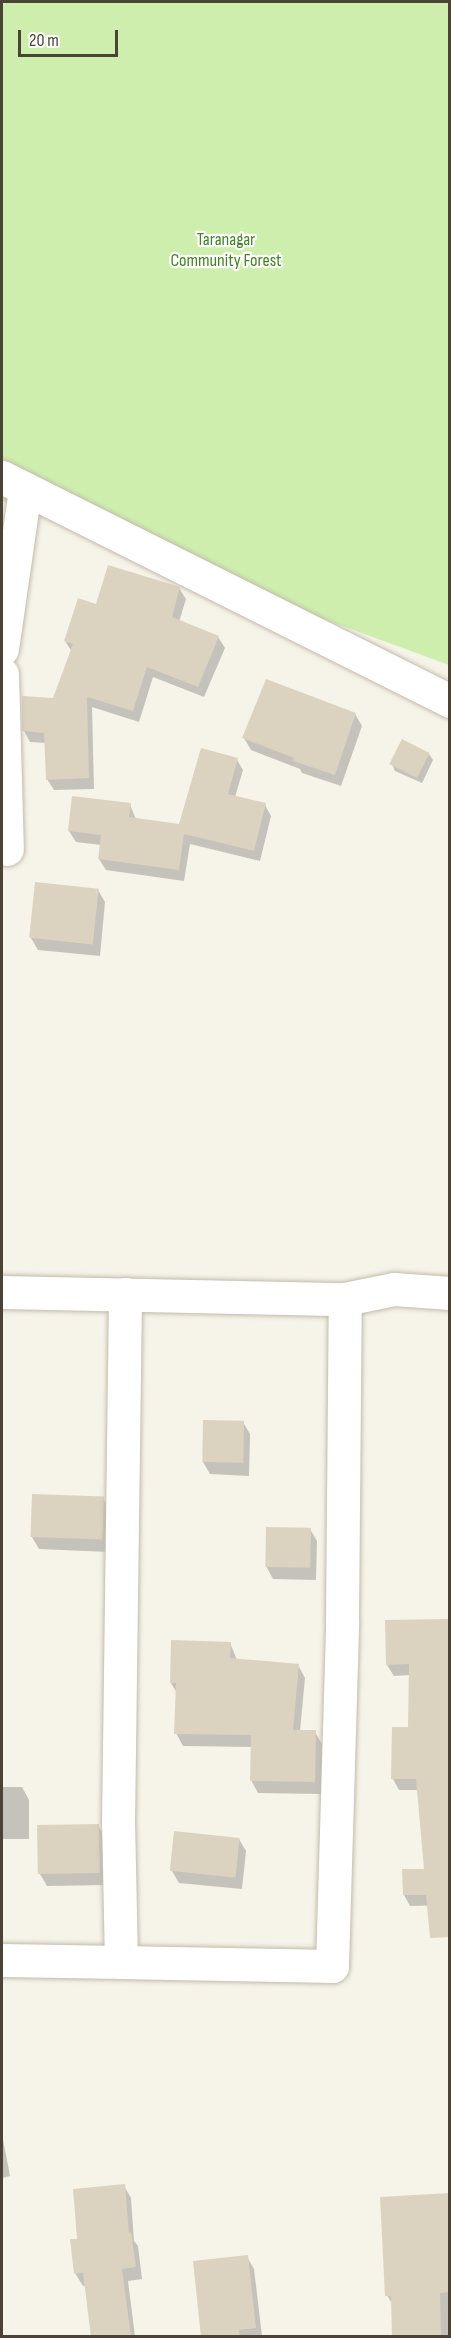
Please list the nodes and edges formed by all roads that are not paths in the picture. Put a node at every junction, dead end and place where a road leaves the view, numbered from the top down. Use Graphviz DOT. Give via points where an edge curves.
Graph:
graph roads {
  1 [pos="13,483"];
  2 [pos="2,648"];
  3 [pos="2,674"];
  4 [pos="450,701"];
  5 [pos="7,849"];
  6 [pos="2,1292"];
  7 [pos="450,1293"];
  8 [pos="125,1294"];
  9 [pos="345,1299"];
  10 [pos="2,1960"];
  11 [pos="121,1962"];
  1 -- 2 [label="street"];
  1 -- 4 [label="street"];
  3 -- 5 [label="street"];
  6 -- 8 [label="street"];
  7 -- 9 [label="street" via="394,1289"];
  8 -- 9 [label="street"];
  8 -- 11 [label="street" via="118,1824"];
  9 -- 11 [label="street" via="342,1621 332,1966"];
  10 -- 11 [label="street"];
}
